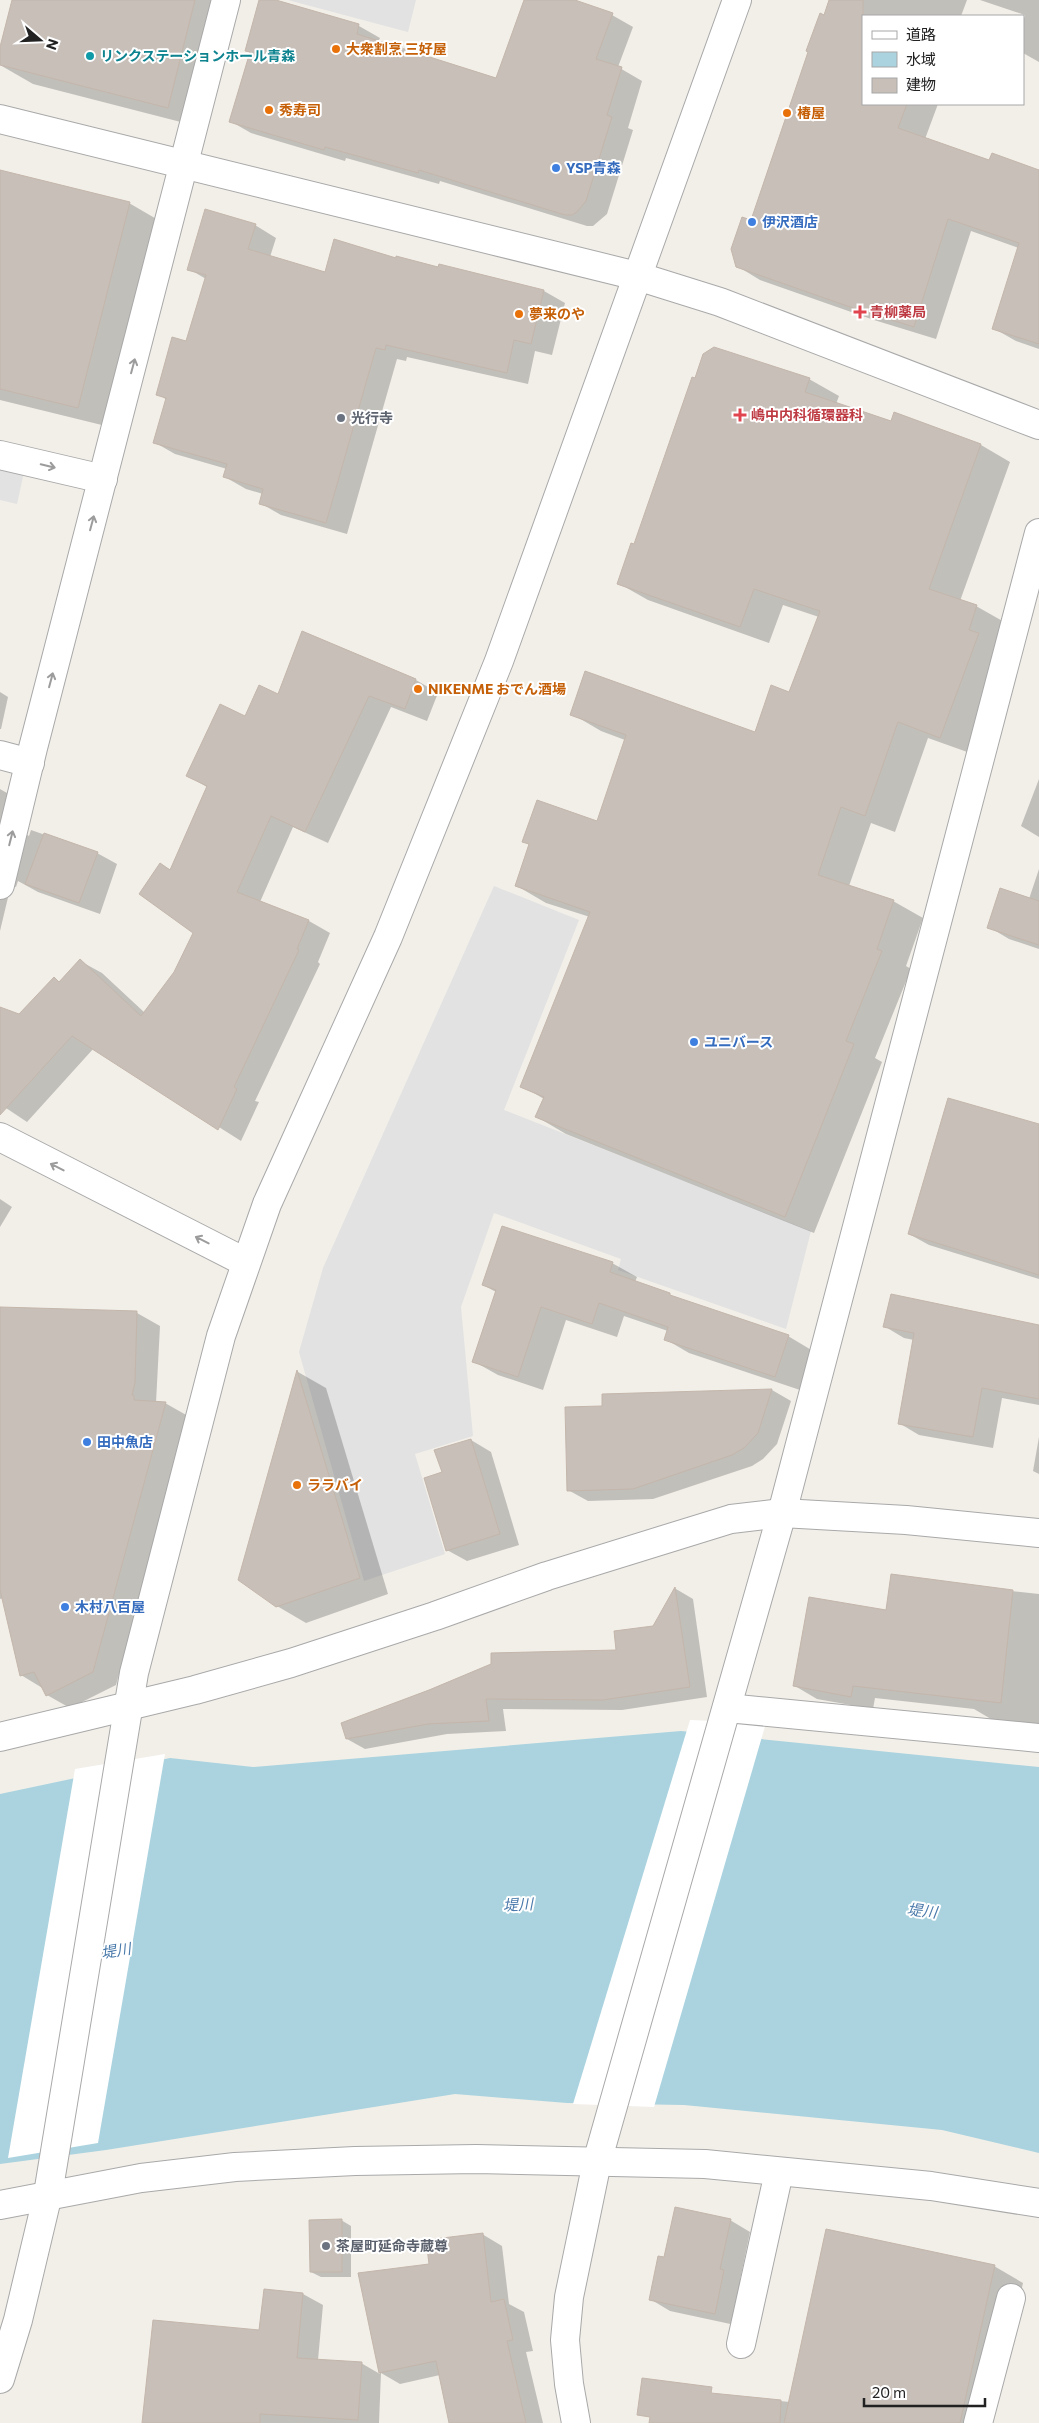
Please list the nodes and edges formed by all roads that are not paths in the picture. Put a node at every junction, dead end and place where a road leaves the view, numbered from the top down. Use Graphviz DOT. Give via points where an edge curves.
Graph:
graph roads {
  1 [pos="226,0"];
  2 [pos="737,0"];
  3 [pos="0,119"];
  4 [pos="186,163"];
  5 [pos="637,276"];
  6 [pos="1039,425"];
  7 [pos="0,455"];
  8 [pos="103,479"];
  9 [pos="1039,533"];
  10 [pos="0,754"];
  11 [pos="30,763"];
  12 [pos="0,885"];
  13 [pos="0,1138"];
  14 [pos="245,1262"];
  15 [pos="782,1514"];
  16 [pos="1039,1533"];
  17 [pos="127,1706"];
  18 [pos="725,1714"];
  19 [pos="0,1737"];
  20 [pos="1039,1738"];
  21 [pos="597,2162"];
  22 [pos="779,2172"];
  23 [pos="48,2194"];
  24 [pos="1039,2203"];
  25 [pos="0,2204"];
  26 [pos="1010,2298"];
  27 [pos="741,2344"];
  28 [pos="0,2379"];
  29 [pos="576,2423"];
  30 [pos="978,2423"];
  1 -- 4 [label="street"];
  2 -- 5 [label="street"];
  3 -- 4 [label="street"];
  4 -- 5 [label="street"];
  8 -- 4 [label="street, one-way"];
  5 -- 6 [label="street" via="720,302"];
  5 -- 14 [label="street" via="499,661 442,806 388,937 267,1204"];
  7 -- 8 [label="street, one-way"];
  11 -- 8 [label="street, one-way"];
  9 -- 15 [label="street"];
  10 -- 11 [label="street"];
  12 -- 11 [label="street, one-way"];
  14 -- 13 [label="street, one-way"];
  14 -- 17 [label="street" via="219,1346"];
  15 -- 16 [label="street" via="906,1520"];
  15 -- 17 [label="street" via="731,1519 677,1534 300,1660"];
  15 -- 18 [label="street"];
  17 -- 19 [label="street"];
  17 -- 23 [label="street"];
  18 -- 20 [label="street"];
  18 -- 21 [label="street"];
  21 -- 22 [label="street" via="705,2164"];
  21 -- 23 [label="street" via="476,2159 235,2167 141,2178"];
  21 -- 29 [label="street" via="569,2297 565,2340"];
  22 -- 24 [label="street" via="931,2186"];
  22 -- 27 [label="street"];
  23 -- 25 [label="street"];
  23 -- 28 [label="street" via="18,2320"];
  26 -- 30 [label="street"];
}
